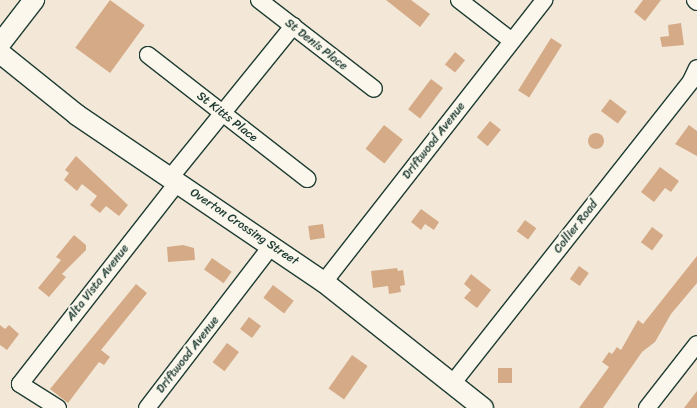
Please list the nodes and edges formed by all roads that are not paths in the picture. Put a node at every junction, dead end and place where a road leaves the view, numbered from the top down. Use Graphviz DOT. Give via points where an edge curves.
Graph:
graph roads {
  1 [pos="34,0"];
  2 [pos="259,0"];
  3 [pos="459,0"];
  4 [pos="544,0"];
  5 [pos="293,26"];
  6 [pos="512,41"];
  7 [pos="0,44"];
  8 [pos="0,53"];
  9 [pos="148,55"];
  10 [pos="697,68"];
  11 [pos="374,90"];
  12 [pos="223,113"];
  13 [pos="307,179"];
  14 [pos="174,181"];
  15 [pos="272,245"];
  16 [pos="324,282"];
  17 [pos="697,344"];
  18 [pos="452,384"];
  19 [pos="58,408"];
  20 [pos="147,408"];
  21 [pos="483,408"];
  22 [pos="647,408"];
  1 -- 7 [label="main road"];
  2 -- 5 [label="street, St Denis Place"];
  3 -- 6 [label="street"];
  4 -- 6 [label="street, Driftwood Avenue"];
  5 -- 11 [label="street, St Denis Place"];
  5 -- 12 [label="street, Alta Vista Avenue"];
  6 -- 16 [label="street, Driftwood Avenue"];
  8 -- 14 [label="main road, Overton Crossing Street" via="77,115"];
  9 -- 12 [label="street, St Kitts Place"];
  10 -- 18 [label="street, Collier Road" via="691,81"];
  12 -- 13 [label="street, St Kitts Place"];
  12 -- 14 [label="street, Alta Vista Avenue"];
  14 -- 15 [label="main road, Overton Crossing Street"];
  14 -- 19 [label="street, Alta Vista Avenue" via="20,384"];
  15 -- 16 [label="main road, Overton Crossing Street"];
  15 -- 20 [label="street, Driftwood Avenue"];
  16 -- 18 [label="main road, Overton Crossing Street"];
  17 -- 22 [label="street"];
  18 -- 21 [label="main road, Overton Crossing Street"];
}
